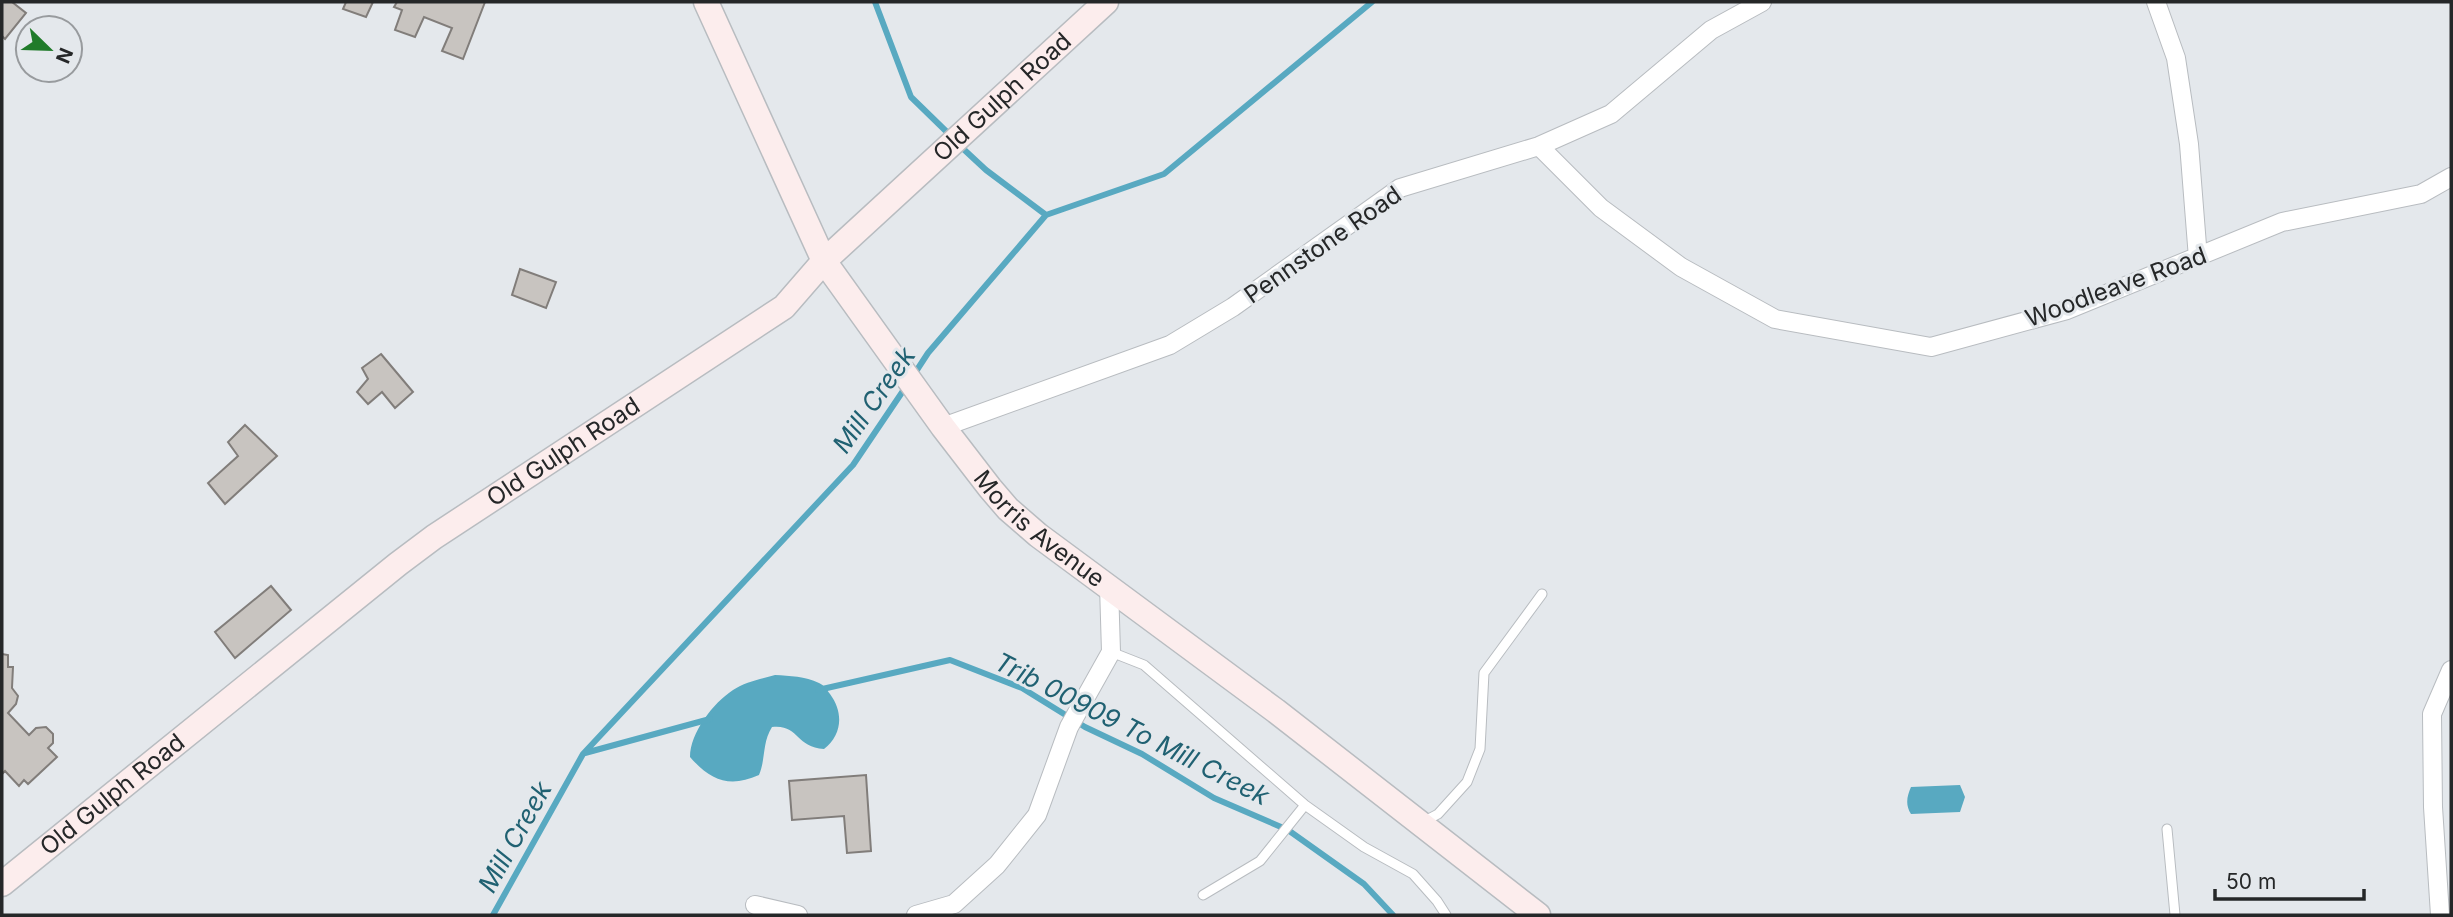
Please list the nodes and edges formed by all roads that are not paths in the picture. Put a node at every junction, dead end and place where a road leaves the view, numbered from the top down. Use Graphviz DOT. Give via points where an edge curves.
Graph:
graph roads {
  1 [pos="706,2"];
  2 [pos="1106,2"];
  3 [pos="1762,2"];
  4 [pos="2156,2"];
  5 [pos="1538,146"];
  6 [pos="2451,177"];
  7 [pos="2198,258"];
  8 [pos="824,261"];
  9 [pos="943,427"];
  10 [pos="1109,586"];
  11 [pos="1542,594"];
  12 [pos="1111,652"];
  13 [pos="2451,670"];
  14 [pos="1305,805"];
  15 [pos="1420,823"];
  16 [pos="2167,829"];
  17 [pos="2,884"];
  18 [pos="1203,895"];
  19 [pos="755,905"];
  20 [pos="798,915"];
  21 [pos="916,915"];
  22 [pos="1446,915"];
  23 [pos="1538,915"];
  24 [pos="2175,915"];
  25 [pos="2440,915"];
  1 -- 8 [label="street, Morris Avenue"];
  2 -- 8 [label="street, Old Gulph Road"];
  3 -- 5 [label="street, Pennstone Road" via="1711,30 1611,114"];
  4 -- 7 [label="street" via="2176,58 2189,144"];
  5 -- 7 [label="street, Woodleave Road" via="1601,208 1681,267 1775,319 1931,347 2067,310"];
  5 -- 9 [label="street, Pennstone Road" via="1400,188 1233,307 1170,345"];
  6 -- 7 [label="street, Woodleave Road" via="2421,194 2282,222"];
  8 -- 9 [label="street, Morris Avenue"];
  8 -- 17 [label="street, Old Gulph Road" via="784,307 398,564"];
  9 -- 10 [label="street, Morris Avenue" via="1008,509"];
  10 -- 12 [label="street"];
  10 -- 15 [label="street, Morris Avenue"];
  11 -- 15 [label="lane" via="1484,673 1480,749 1467,782 1438,814"];
  12 -- 14 [label="lane" via="1144,665"];
  12 -- 21 [label="street" via="1069,727 1037,815 997,865 954,904"];
  13 -- 25 [label="street" via="2432,714"];
  14 -- 18 [label="lane" via="1259,861"];
  14 -- 22 [label="lane" via="1364,847 1413,874"];
  15 -- 23 [label="street, Morris Avenue"];
  16 -- 24 [label="lane"];
  19 -- 20 [label="street"];
}
